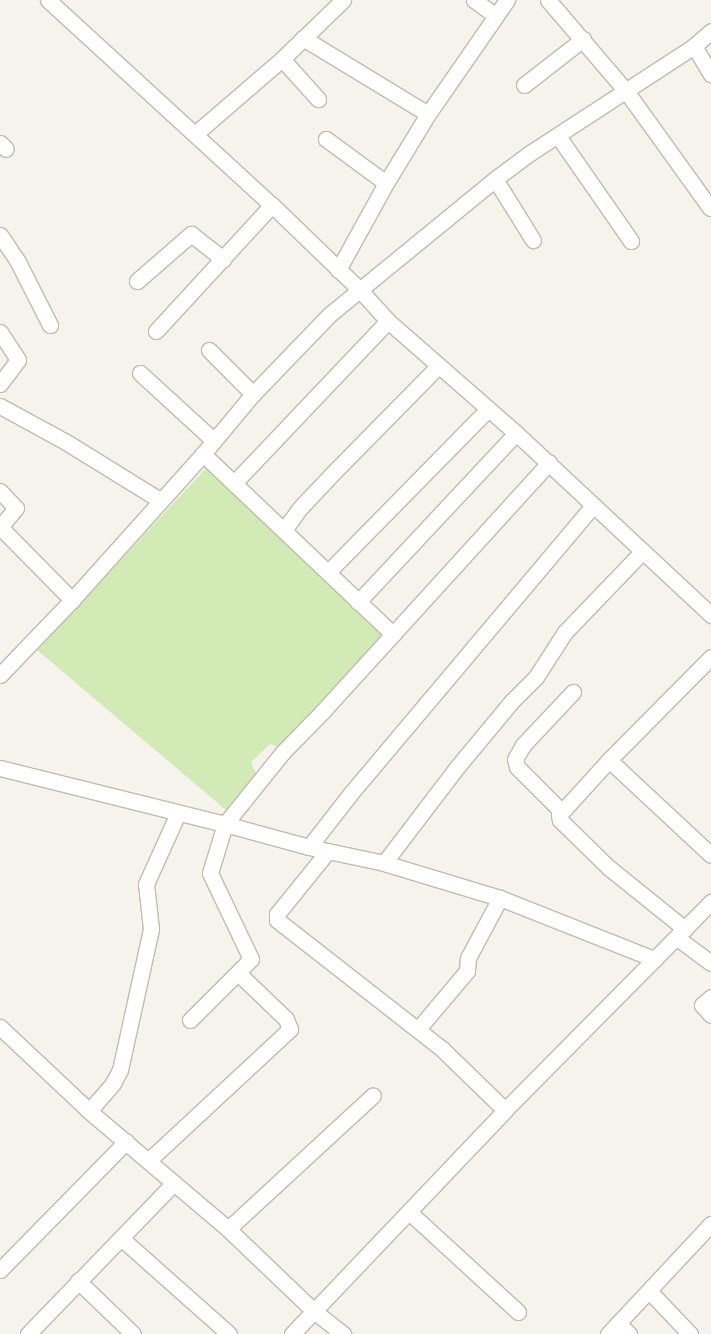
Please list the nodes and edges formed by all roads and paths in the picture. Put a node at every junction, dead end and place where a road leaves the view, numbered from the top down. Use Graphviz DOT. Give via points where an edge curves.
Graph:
graph roads {
  1 [pos="48,0"];
  2 [pos="344,0"];
  3 [pos="474,0"];
  4 [pos="507,0"];
  5 [pos="548,0"];
  6 [pos="496,16"];
  7 [pos="711,31"];
  8 [pos="303,38"];
  9 [pos="583,39"];
  10 [pos="694,46"];
  11 [pos="282,59"];
  12 [pos="711,74"];
  13 [pos="524,85"];
  14 [pos="626,91"];
  15 [pos="318,99"];
  16 [pos="428,114"];
  17 [pos="195,134"];
  18 [pos="558,136"];
  19 [pos="326,139"];
  20 [pos="495,178"];
  21 [pos="386,183"];
  22 [pos="272,205"];
  23 [pos="710,208"];
  24 [pos="0,235"];
  25 [pos="533,240"];
  26 [pos="631,241"];
  27 [pos="223,259"];
  28 [pos="338,270"];
  29 [pos="137,281"];
  30 [pos="359,289"];
  31 [pos="388,321"];
  32 [pos="50,325"];
  33 [pos="156,331"];
  34 [pos="0,332"];
  35 [pos="208,350"];
  36 [pos="439,365"];
  37 [pos="140,374"];
  38 [pos="0,384"];
  39 [pos="253,394"];
  40 [pos="0,406"];
  41 [pos="488,409"];
  42 [pos="516,433"];
  43 [pos="213,440"];
  44 [pos="203,454"];
  45 [pos="549,464"];
  46 [pos="235,482"];
  47 [pos="0,491"];
  48 [pos="160,500"];
  49 [pos="593,506"];
  50 [pos="284,530"];
  51 [pos="643,552"];
  52 [pos="328,572"];
  53 [pos="72,600"];
  54 [pos="358,602"];
  55 [pos="711,615"];
  56 [pos="393,634"];
  57 [pos="711,657"];
  58 [pos="0,674"];
  59 [pos="572,692"];
  60 [pos="609,760"];
  61 [pos="0,768"];
  62 [pos="561,811"];
  63 [pos="178,812"];
  64 [pos="225,824"];
  65 [pos="309,847"];
  66 [pos="328,850"];
  67 [pos="711,855"];
  68 [pos="384,863"];
  69 [pos="500,898"];
  70 [pos="711,902"];
  71 [pos="681,933"];
  72 [pos="654,959"];
  73 [pos="711,963"];
  74 [pos="238,973"];
  75 [pos="711,997"];
  76 [pos="711,1015"];
  77 [pos="190,1020"];
  78 [pos="0,1027"];
  79 [pos="418,1029"];
  80 [pos="373,1095"];
  81 [pos="505,1110"];
  82 [pos="89,1111"];
  83 [pos="126,1142"];
  84 [pos="148,1161"];
  85 [pos="174,1183"];
  86 [pos="409,1212"];
  87 [pos="710,1226"];
  88 [pos="228,1229"];
  89 [pos="121,1238"];
  90 [pos="0,1270"];
  91 [pos="78,1281"];
  92 [pos="650,1292"];
  93 [pos="315,1312"];
  94 [pos="518,1312"];
  95 [pos="613,1328"];
  96 [pos="34,1332"];
  97 [pos="133,1334"];
  98 [pos="229,1334"];
  99 [pos="292,1334"];
  100 [pos="343,1334"];
  101 [pos="630,1334"];
  102 [pos="690,1334"];
  1 -- 17 [label="street"];
  2 -- 8 [label="street"];
  3 -- 6 [label="street"];
  4 -- 6 [label="street"];
  5 -- 9 [label="street"];
  6 -- 16 [label="street"];
  7 -- 10 [label="street"];
  8 -- 11 [label="street"];
  8 -- 16 [label="street"];
  9 -- 13 [label="street"];
  9 -- 14 [label="street"];
  10 -- 12 [label="street"];
  10 -- 14 [label="street"];
  11 -- 15 [label="street"];
  11 -- 17 [label="street"];
  14 -- 18 [label="street"];
  14 -- 23 [label="street"];
  16 -- 21 [label="street"];
  17 -- 22 [label="street"];
  18 -- 20 [label="street"];
  18 -- 26 [label="street"];
  19 -- 21 [label="street"];
  20 -- 25 [label="street"];
  20 -- 30 [label="street"];
  21 -- 28 [label="street"];
  22 -- 27 [label="street"];
  22 -- 28 [label="street"];
  24 -- 32 [label="street" via="17,260"];
  27 -- 29 [label="street" via="191,234"];
  27 -- 33 [label="street"];
  28 -- 30 [label="street"];
  30 -- 31 [label="street"];
  30 -- 39 [label="street" via="313,330"];
  31 -- 36 [label="street"];
  31 -- 46 [label="street"];
  34 -- 38 [label="street" via="18,360"];
  35 -- 39 [label="street"];
  36 -- 41 [label="street"];
  36 -- 50 [label="street" via="335,470"];
  37 -- 43 [label="street"];
  39 -- 43 [label="street"];
  40 -- 48 [label="street"];
  41 -- 42 [label="street"];
  41 -- 52 [label="street"];
  42 -- 45 [label="street"];
  42 -- 54 [label="street"];
  43 -- 44 [label="street"];
  44 -- 46 [label="street"];
  44 -- 48 [label="street"];
  45 -- 49 [label="street"];
  45 -- 56 [label="street"];
  46 -- 50 [label="street"];
  47 -- 53 [label="street" via="16,508 0,527"];
  48 -- 53 [label="street"];
  49 -- 51 [label="street"];
  49 -- 65 [label="street"];
  50 -- 52 [label="street"];
  51 -- 55 [label="street"];
  51 -- 68 [label="street" via="565,632 536,677 458,766"];
  52 -- 54 [label="street"];
  53 -- 58 [label="street"];
  54 -- 56 [label="street"];
  56 -- 64 [label="street" via="282,753"];
  57 -- 60 [label="street"];
  59 -- 62 [label="street" via="514,759 517,767"];
  60 -- 62 [label="street"];
  60 -- 67 [label="street"];
  61 -- 63 [label="street"];
  62 -- 71 [label="street" via="560,820 587,848"];
  63 -- 64 [label="street"];
  63 -- 82 [label="street" via="146,884 151,929 120,1070"];
  64 -- 65 [label="street"];
  64 -- 74 [label="street" via="209,869 251,954 252,959"];
  65 -- 66 [label="street"];
  66 -- 68 [label="street"];
  66 -- 79 [label="street" via="277,914 278,920"];
  68 -- 69 [label="street"];
  69 -- 72 [label="street"];
  69 -- 79 [label="street" via="468,958 467,971"];
  70 -- 71 [label="street"];
  71 -- 72 [label="street"];
  71 -- 73 [label="street"];
  72 -- 81 [label="street"];
  74 -- 77 [label="street"];
  74 -- 84 [label="street" via="286,1019 290,1029"];
  75 -- 76 [label="street" via="702,1005"];
  78 -- 82 [label="street"];
  79 -- 81 [label="street"];
  80 -- 88 [label="street"];
  81 -- 86 [label="street"];
  82 -- 83 [label="street"];
  83 -- 84 [label="street"];
  83 -- 90 [label="street"];
  84 -- 85 [label="street"];
  85 -- 88 [label="street"];
  85 -- 89 [label="street"];
  86 -- 93 [label="street"];
  86 -- 94 [label="street"];
  87 -- 92 [label="street"];
  88 -- 93 [label="street"];
  89 -- 91 [label="street"];
  89 -- 98 [label="street"];
  91 -- 96 [label="street"];
  91 -- 97 [label="street"];
  92 -- 95 [label="street"];
  92 -- 102 [label="street"];
  93 -- 99 [label="street"];
  93 -- 100 [label="street"];
  95 -- 101 [label="street"];
}
